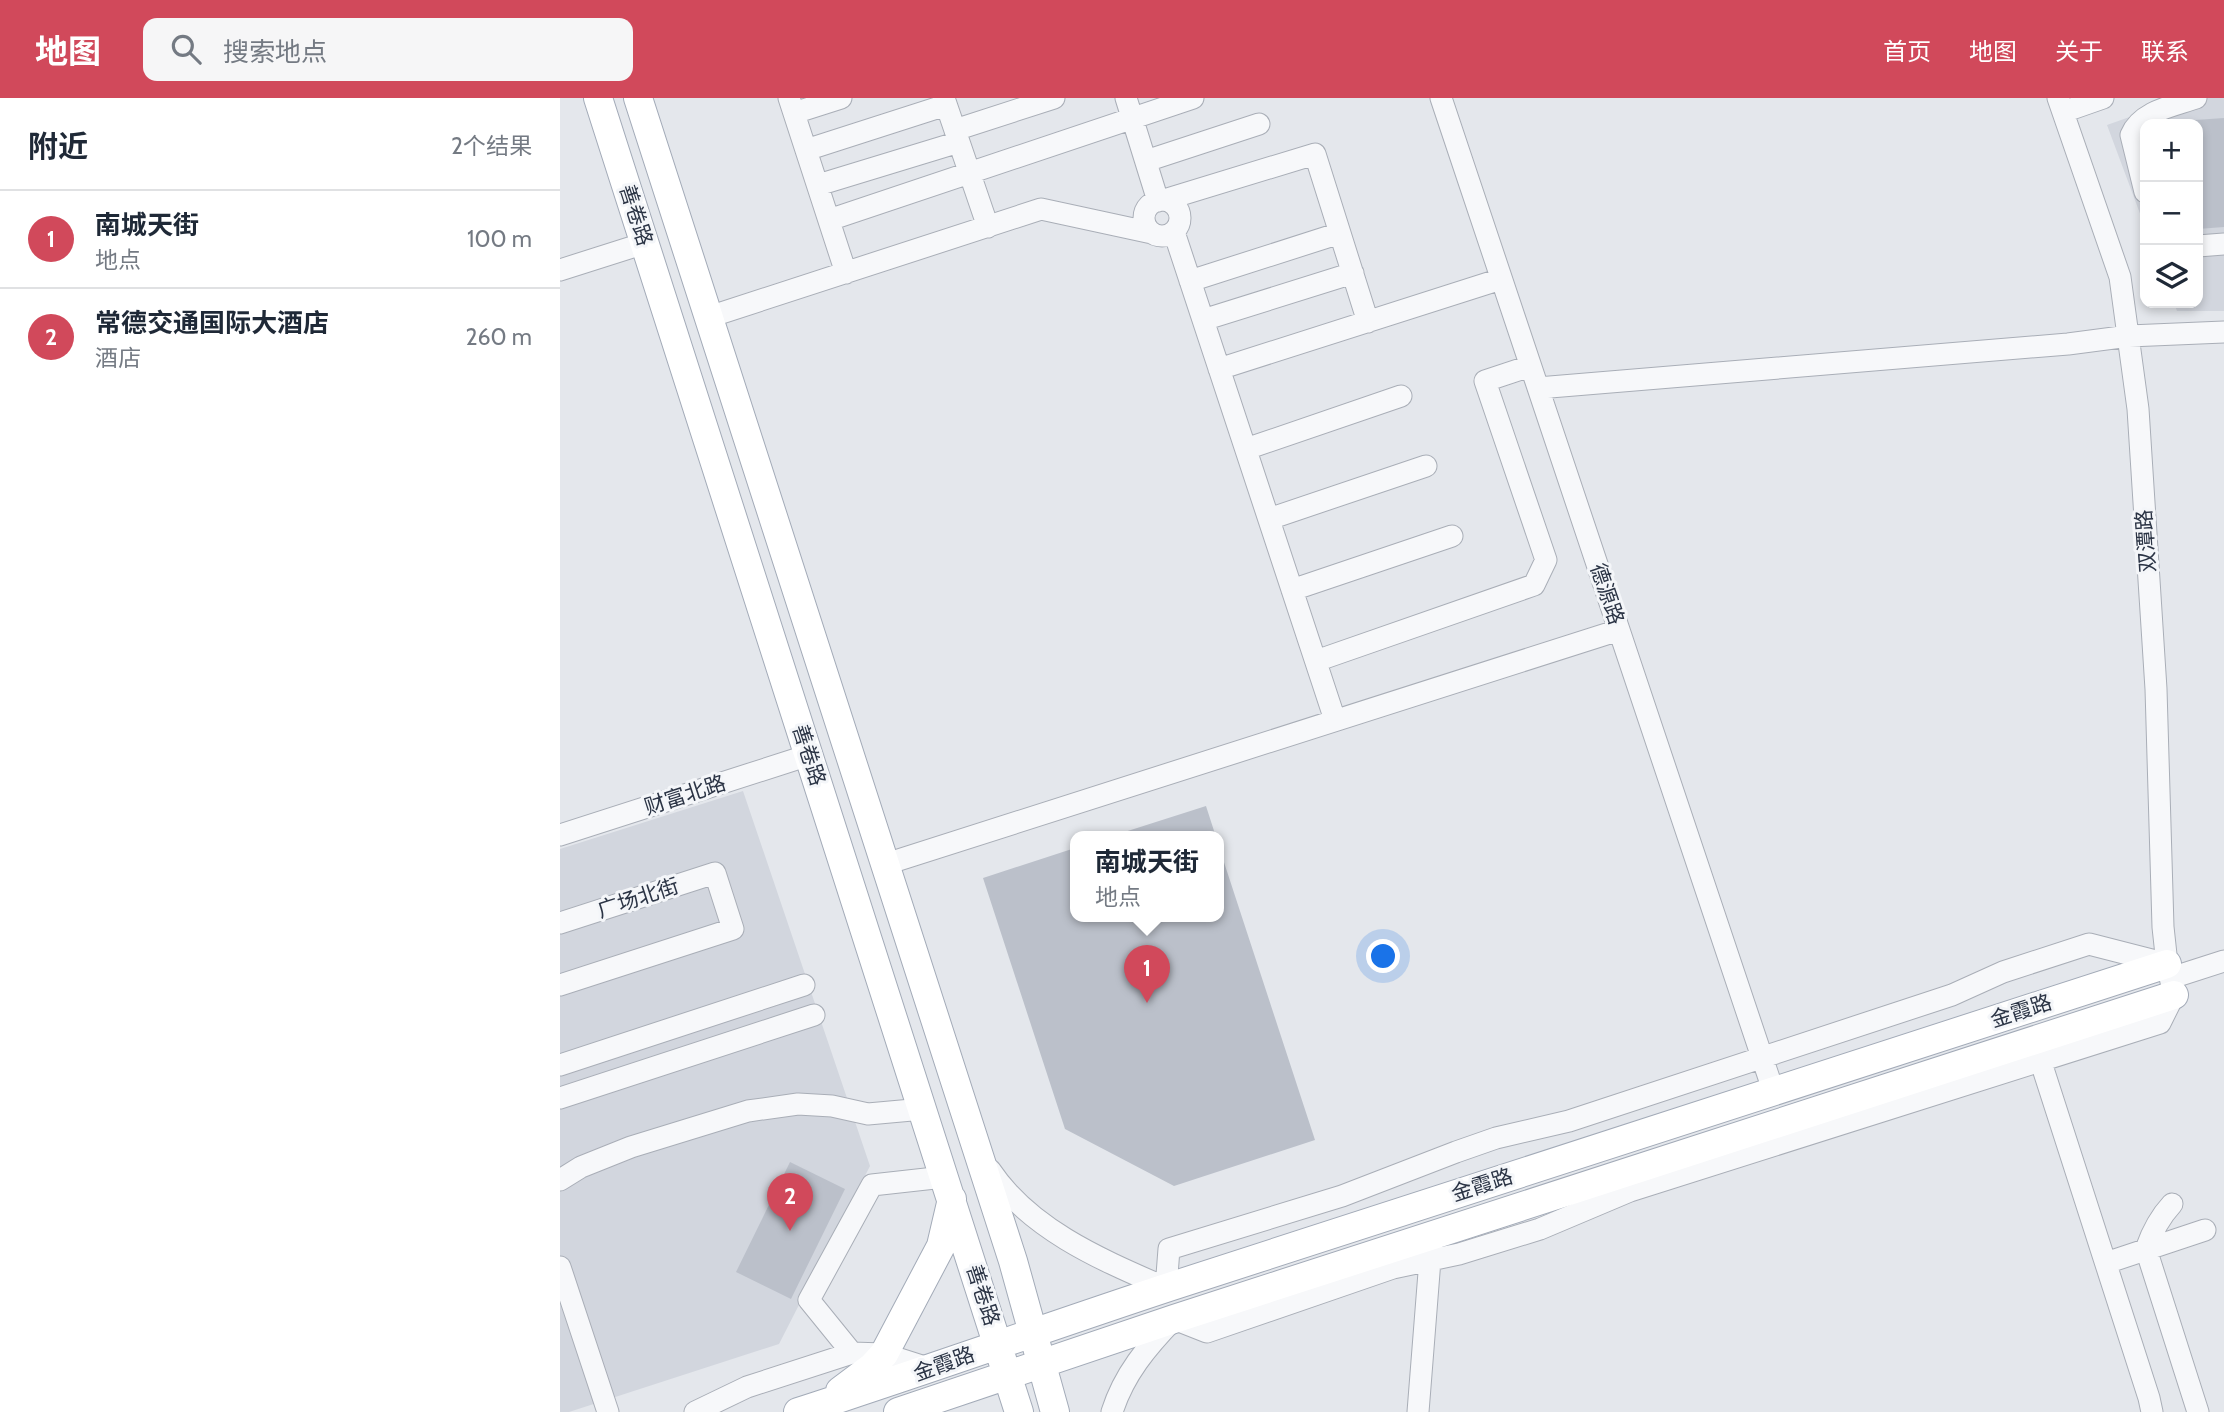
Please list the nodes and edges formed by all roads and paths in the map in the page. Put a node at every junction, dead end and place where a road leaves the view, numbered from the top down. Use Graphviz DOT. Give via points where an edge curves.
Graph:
graph roads {
  1 [pos="598,98"];
  2 [pos="638,98"];
  3 [pos="841,98"];
  4 [pos="1054,98"];
  5 [pos="1126,98"];
  6 [pos="1193,98"];
  7 [pos="1441,98"];
  8 [pos="2103,98"];
  9 [pos="2196,98"];
  10 [pos="945,102"];
  11 [pos="2060,105"];
  12 [pos="791,106"];
  13 [pos="1133,120"];
  14 [pos="1259,124"];
  15 [pos="957,136"];
  16 [pos="806,150"];
  17 [pos="1146,161"];
  18 [pos="970,173"];
  19 [pos="2143,182"];
  20 [pos="817,185"];
  21 [pos="1161,201"];
  22 [pos="829,220"];
  23 [pos="988,227"];
  24 [pos="1174,232"];
  25 [pos="1152,233"];
  26 [pos="1340,233"];
  27 [pos="645,243"];
  28 [pos="2224,244"];
  29 [pos="2203,246"];
  30 [pos="560,270"];
  31 [pos="846,273"];
  32 [pos="1353,273"];
  33 [pos="1501,279"];
  34 [pos="1190,281"];
  35 [pos="709,317"];
  36 [pos="1203,320"];
  37 [pos="1368,322"];
  38 [pos="2224,331"];
  39 [pos="2129,336"];
  40 [pos="1530,366"];
  41 [pos="1219,369"];
  42 [pos="1538,388"];
  43 [pos="1401,396"];
  44 [pos="1246,449"];
  45 [pos="1426,466"];
  46 [pos="1269,519"];
  47 [pos="1452,536"];
  48 [pos="1292,590"];
  49 [pos="1619,630"];
  50 [pos="1316,661"];
  51 [pos="1335,720"];
  52 [pos="809,755"];
  53 [pos="560,835"];
  54 [pos="886,864"];
  55 [pos="560,923"];
  56 [pos="2224,961"];
  57 [pos="2171,979"];
  58 [pos="560,985"];
  59 [pos="804,985"];
  60 [pos="814,1015"];
  61 [pos="2037,1051"];
  62 [pos="1762,1058"];
  63 [pos="560,1065"];
  64 [pos="1773,1090"];
  65 [pos="560,1098"];
  66 [pos="923,1110"];
  67 [pos="979,1153"];
  68 [pos="560,1180"];
  69 [pos="948,1188"];
  70 [pos="1342,1196"];
  71 [pos="2172,1204"];
  72 [pos="1352,1228"];
  73 [pos="2205,1230"];
  74 [pos="1431,1248"];
  75 [pos="2146,1250"];
  76 [pos="2106,1263"];
  77 [pos="560,1267"];
  78 [pos="1166,1288"];
  79 [pos="1174,1319"];
  80 [pos="570,1328"];
  81 [pos="1034,1332"];
  82 [pos="999,1344"];
  83 [pos="852,1353"];
  84 [pos="884,1354"];
  85 [pos="1041,1363"];
  86 [pos="931,1369"];
  87 [pos="1007,1374"];
  88 [pos="939,1404"];
  89 [pos="811,1408"];
  90 [pos="608,1412"];
  91 [pos="695,1412"];
  92 [pos="898,1412"];
  93 [pos="1019,1412"];
  94 [pos="1055,1412"];
  95 [pos="1112,1412"];
  96 [pos="1418,1412"];
  97 [pos="2152,1412"];
  98 [pos="2198,1412"];
  1 -- 27 [label="main road, 善卷路"];
  2 -- 35 [label="main road, 善卷路"];
  3 -- 12 [label="street"];
  4 -- 15 [label="street"];
  5 -- 13 [label="street"];
  6 -- 13 [label="street"];
  7 -- 33 [label="street, 德源路"];
  8 -- 11 [label="street"];
  9 -- 19 [label="street" via="2156,112 2135,126 2131,135"];
  10 -- 15 [label="street"];
  10 -- 16 [label="street"];
  11 -- 39 [label="street, 双潭路" via="2120,277"];
  12 -- 16 [label="street"];
  13 -- 17 [label="street"];
  13 -- 18 [label="street"];
  14 -- 17 [label="street"];
  15 -- 18 [label="street"];
  15 -- 20 [label="street"];
  16 -- 20 [label="street"];
  17 -- 21 [label="street"];
  18 -- 22 [label="street"];
  18 -- 23 [label="street"];
  20 -- 22 [label="street"];
  21 -- 24 [label="street" via="1179,210 1180,222"];
  21 -- 25 [label="street" via="1145,212"];
  21 -- 26 [label="street" via="1315,154"];
  22 -- 31 [label="street"];
  23 -- 25 [label="street" via="1041,209"];
  23 -- 31 [label="street"];
  24 -- 25 [label="street"];
  24 -- 34 [label="street"];
  26 -- 32 [label="street"];
  26 -- 34 [label="street"];
  27 -- 30 [label="street"];
  27 -- 52 [label="main road, 善卷路"];
  28 -- 29 [label="street"];
  31 -- 35 [label="street"];
  32 -- 36 [label="street"];
  32 -- 37 [label="street"];
  33 -- 37 [label="street"];
  33 -- 40 [label="street, 德源路"];
  34 -- 36 [label="street"];
  35 -- 54 [label="main road, 善卷路"];
  36 -- 41 [label="street"];
  37 -- 41 [label="street"];
  38 -- 39 [label="street"];
  39 -- 42 [label="street"];
  39 -- 57 [label="street, 双潭路" via="2138,409 2156,689 2164,926"];
  40 -- 42 [label="street, 德源路"];
  40 -- 50 [label="street" via="1485,381 1546,560 1534,584"];
  41 -- 44 [label="street"];
  42 -- 49 [label="street, 德源路"];
  43 -- 44 [label="street"];
  44 -- 46 [label="street"];
  45 -- 46 [label="street"];
  46 -- 48 [label="street"];
  47 -- 48 [label="street"];
  48 -- 50 [label="street"];
  49 -- 51 [label="street"];
  49 -- 62 [label="street, 德源路"];
  50 -- 51 [label="street"];
  51 -- 54 [label="street"];
  52 -- 53 [label="street, 财富北路"];
  52 -- 66 [label="main road, 善卷路"];
  54 -- 67 [label="main road, 善卷路"];
  55 -- 58 [label="street, 广场北街" via="715,873 733,929"];
  56 -- 57 [label="street"];
  57 -- 61 [label="main road, 金霞路"];
  57 -- 62 [label="street" via="2090,944"];
  57 -- 64 [label="main road, 金霞路"];
  59 -- 63 [label="street"];
  60 -- 65 [label="street"];
  61 -- 74 [label="main road, 金霞路"];
  61 -- 76 [label="street"];
  62 -- 64 [label="street, 德源路"];
  62 -- 70 [label="street" via="1569,1121 1486,1142"];
  64 -- 72 [label="main road, 金霞路"];
  66 -- 68 [label="street" via="868,1114 798,1104 748,1111 631,1147"];
  66 -- 69 [label="main road, 善卷路"];
  67 -- 78 [label="street" via="1003,1189 1035,1218 1105,1262"];
  67 -- 81 [label="main road, 善卷路"];
  69 -- 82 [label="main road, 善卷路"];
  69 -- 83 [label="street" via="872,1185 809,1300"];
  69 -- 84 [label="main road" via="941,1246"];
  70 -- 72 [label="street"];
  70 -- 78 [label="street" via="1170,1249"];
  71 -- 75 [label="street"];
  72 -- 78 [label="main road, 金霞路"];
  73 -- 75 [label="street"];
  74 -- 79 [label="main road, 金霞路"];
  74 -- 96 [label="street"];
  75 -- 76 [label="street"];
  75 -- 98 [label="street"];
  76 -- 97 [label="street"];
  77 -- 80 [label="street"];
  78 -- 81 [label="main road, 金霞路"];
  79 -- 85 [label="main road, 金霞路"];
  79 -- 95 [label="street" via="1128,1373"];
  80 -- 90 [label="street"];
  81 -- 82 [label="main road, 金霞路"];
  81 -- 85 [label="main road, 善卷路"];
  82 -- 86 [label="main road, 金霞路"];
  82 -- 87 [label="main road, 善卷路"];
  83 -- 84 [label="street"];
  83 -- 91 [label="street" via="747,1387"];
  84 -- 86 [label="street"];
  84 -- 89 [label="main road"];
  85 -- 87 [label="main road, 金霞路"];
  85 -- 94 [label="main road"];
  86 -- 89 [label="main road, 金霞路"];
  87 -- 88 [label="main road, 金霞路"];
  87 -- 93 [label="main road, 善卷路"];
  88 -- 92 [label="main road, 金霞路"];
}
